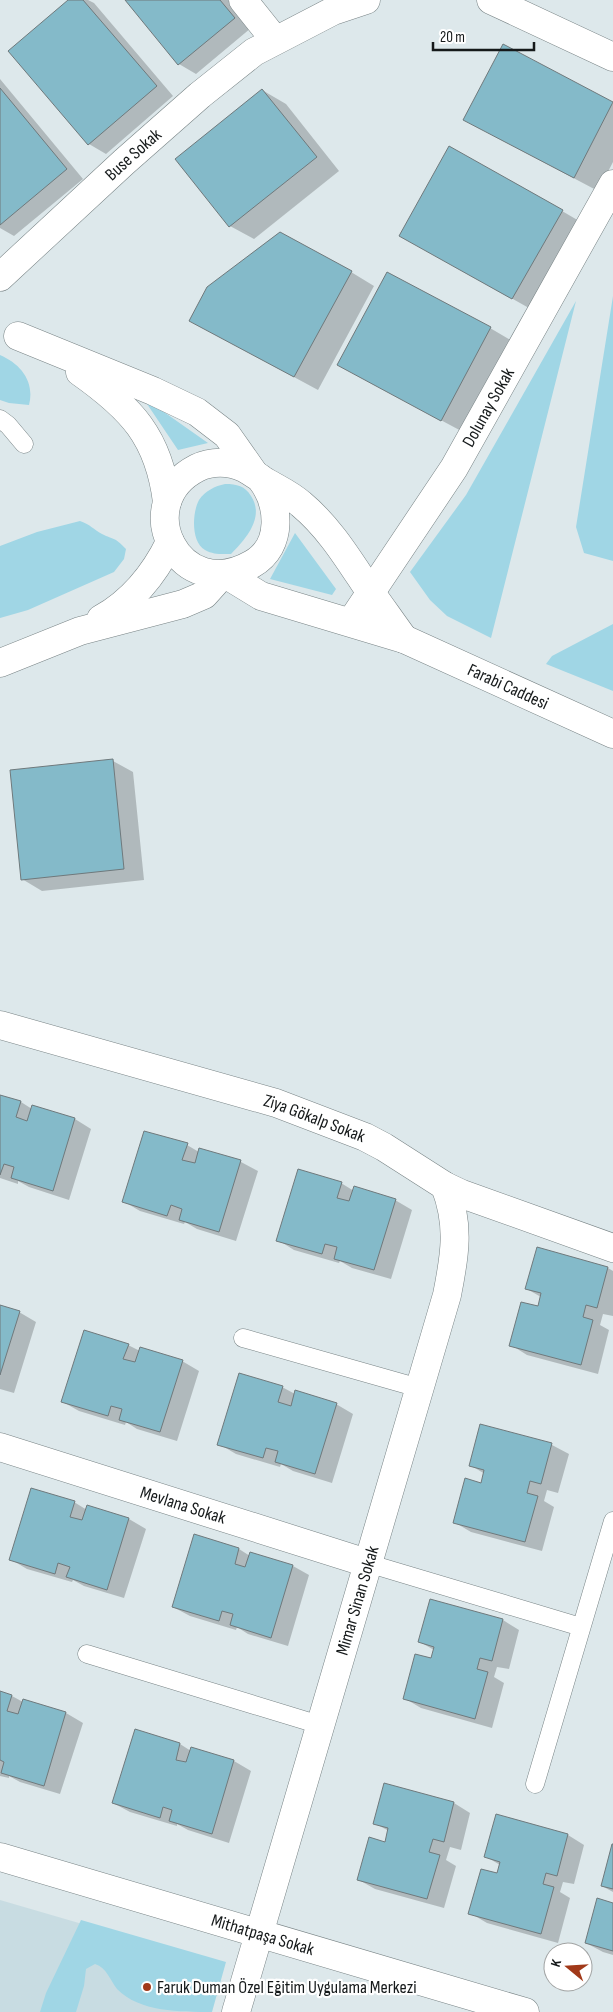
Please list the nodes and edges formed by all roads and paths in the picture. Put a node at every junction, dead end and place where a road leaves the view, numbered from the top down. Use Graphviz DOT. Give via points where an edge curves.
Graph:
graph roads {
  1 [pos="243,0"];
  2 [pos="366,0"];
  3 [pos="491,0"];
  4 [pos="275,40"];
  5 [pos="613,57"];
  6 [pos="613,184"];
  7 [pos="0,277"];
  8 [pos="9,332"];
  9 [pos="0,419"];
  10 [pos="24,444"];
  11 [pos="256,475"];
  12 [pos="167,502"];
  13 [pos="170,542"];
  14 [pos="224,575"];
  15 [pos="370,591"];
  16 [pos="351,622"];
  17 [pos="80,631"];
  18 [pos="404,639"];
  19 [pos="0,663"];
  20 [pos="613,734"];
  21 [pos="0,1024"];
  22 [pos="445,1186"];
  23 [pos="613,1248"];
  24 [pos="243,1338"];
  25 [pos="419,1388"];
  26 [pos="0,1447"];
  27 [pos="613,1521"];
  28 [pos="368,1563"];
  29 [pos="581,1627"];
  30 [pos="87,1654"];
  31 [pos="320,1725"];
  32 [pos="534,1784"];
  33 [pos="0,1857"];
  34 [pos="259,1934"];
  35 [pos="236,2012"];
  36 [pos="525,2012"];
  1 -- 4 [label="street"];
  2 -- 4 [label="street, Buse Sokak" via="332,11"];
  3 -- 5 [label="street"];
  4 -- 7 [label="street, Buse Sokak" via="254,52 200,94"];
  6 -- 15 [label="street, Dolunay Sokak" via="454,468"];
  8 -- 11 [label="street" via="197,412 227,435"];
  8 -- 12 [label="street" via="78,371 128,410 153,447 161,467"];
  9 -- 10 [label="lane"];
  11 -- 12 [label="street" via="232,464 219,462 202,466 176,485"];
  11 -- 14 [label="street" via="272,496 275,530 268,548 255,563"];
  11 -- 15 [label="street" via="300,503 320,522"];
  12 -- 13 [label="street" via="165,528"];
  13 -- 14 [label="street" via="189,566 206,573"];
  13 -- 17 [label="street" via="149,579 137,592 121,606"];
  14 -- 16 [label="street, Farabi Caddesi" via="261,596"];
  14 -- 17 [label="street" via="204,595 183,604"];
  15 -- 16 [label="street, Dolunay Sokak"];
  15 -- 18 [label="street"];
  16 -- 18 [label="street, Farabi Caddesi"];
  17 -- 19 [label="street"];
  18 -- 20 [label="street, Farabi Caddesi"];
  21 -- 22 [label="street, Ziya Gökalp Sokak" via="276,1103 366,1137"];
  22 -- 23 [label="street, Ziya Gökalp Sokak"];
  22 -- 25 [label="street, Mimar Sinan Sokak" via="455,1229 454,1258 447,1295"];
  24 -- 25 [label="lane"];
  25 -- 28 [label="street, Mimar Sinan Sokak"];
  26 -- 28 [label="street, Mevlana Sokak"];
  27 -- 29 [label="lane"];
  28 -- 29 [label="lane"];
  28 -- 31 [label="street, Mimar Sinan Sokak"];
  29 -- 32 [label="lane"];
  30 -- 31 [label="lane"];
  31 -- 34 [label="street, Mimar Sinan Sokak"];
  33 -- 34 [label="street, Mithatpaşa Sokak"];
  34 -- 35 [label="street, Mimar Sinan Sokak"];
  34 -- 36 [label="street, Mithatpaşa Sokak"];
}
